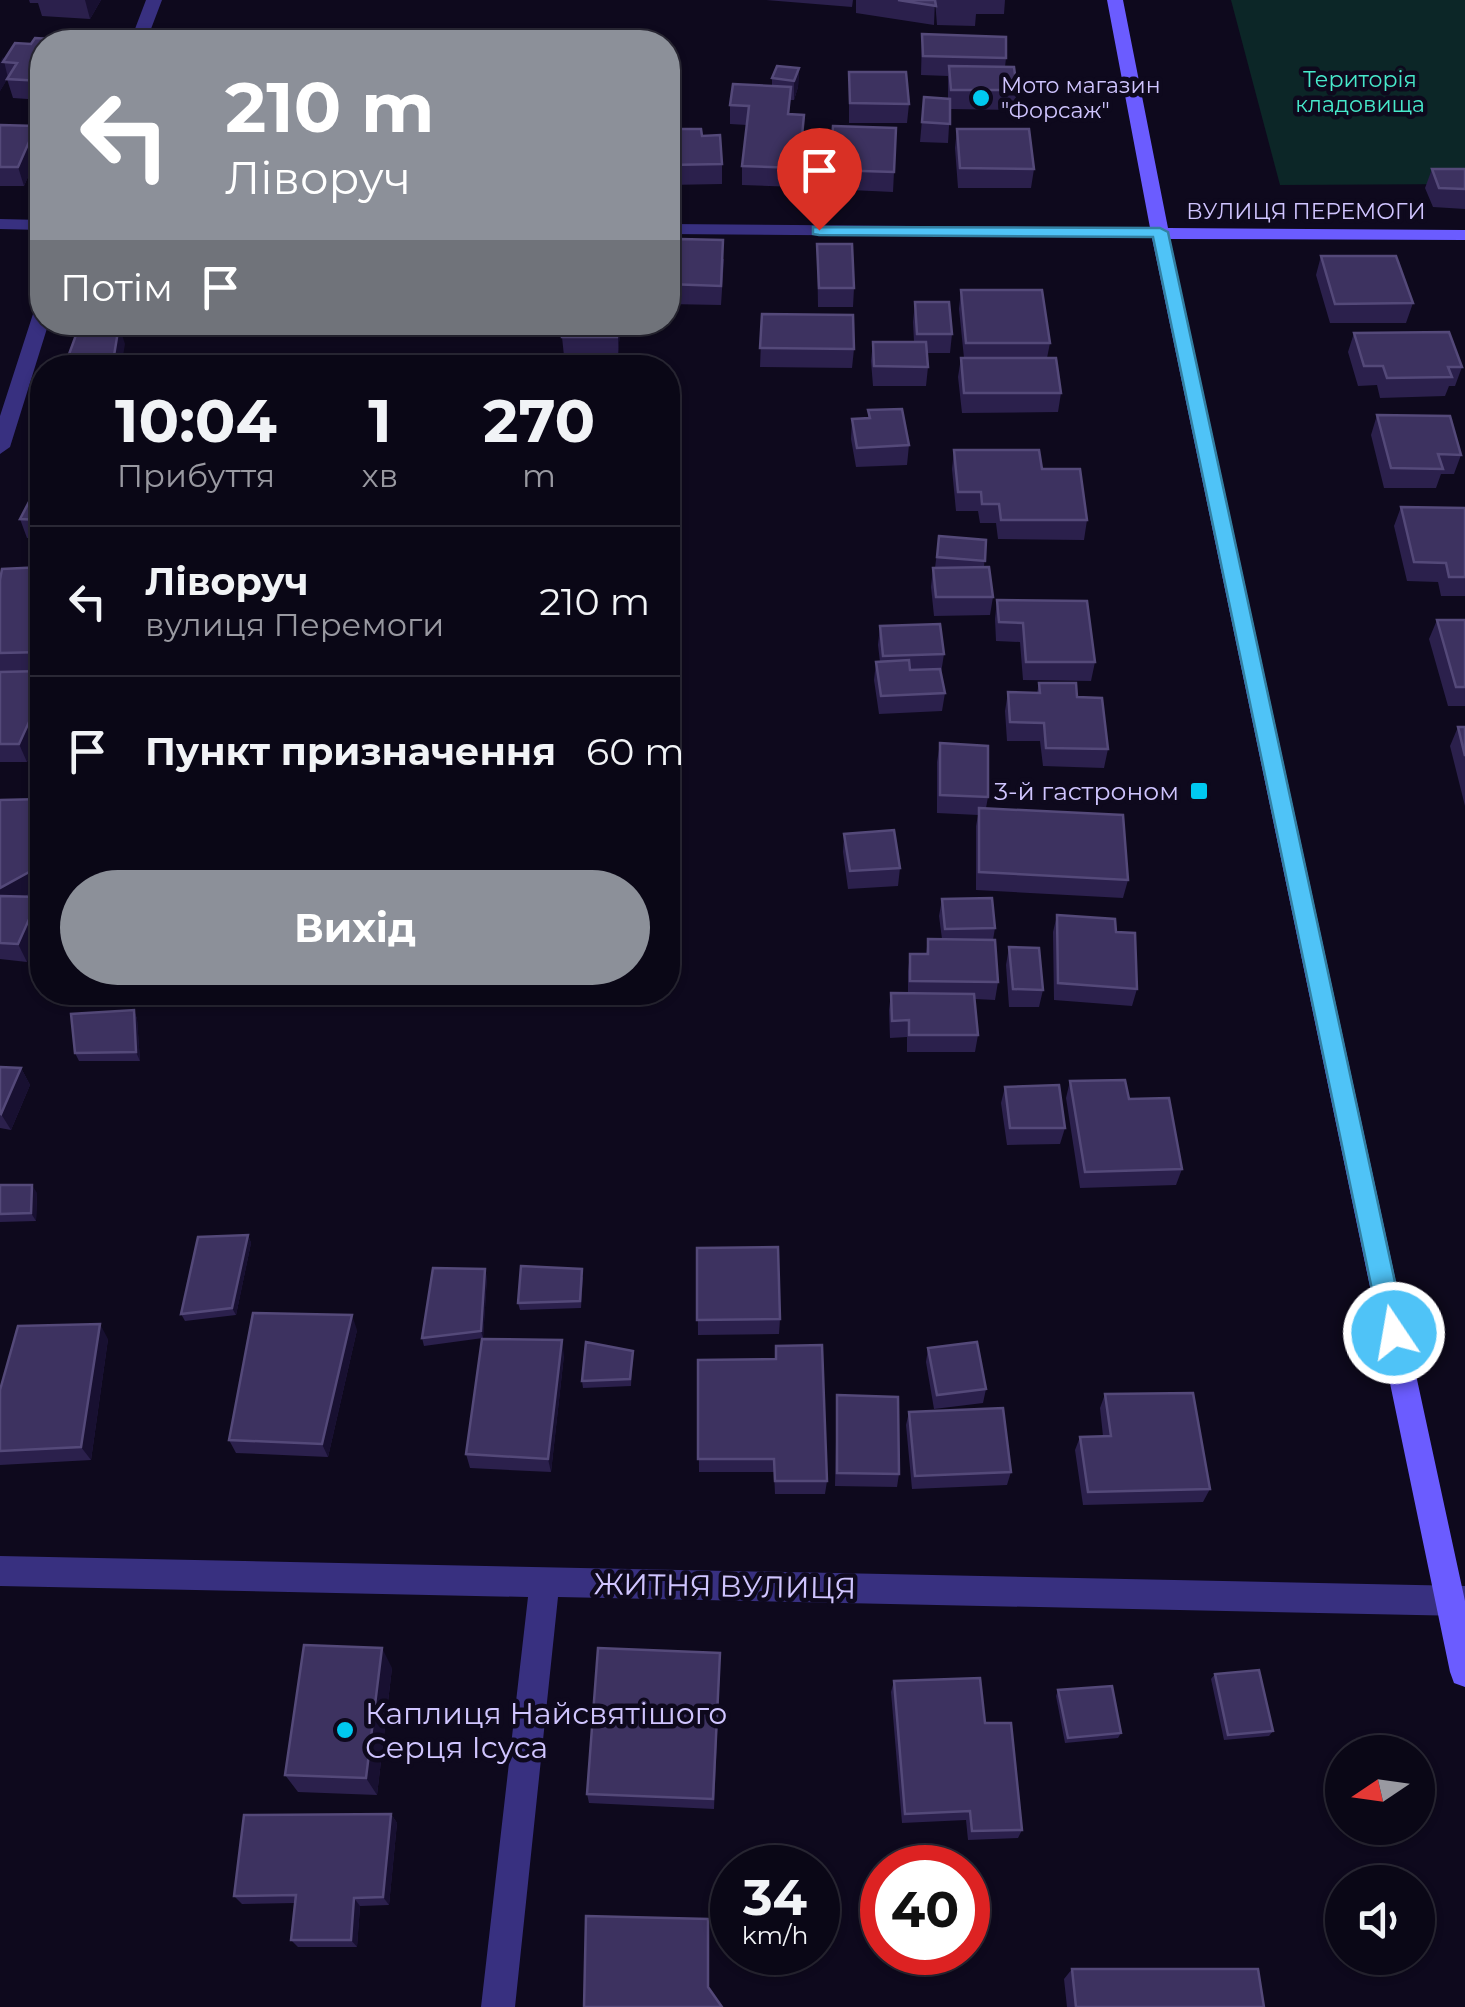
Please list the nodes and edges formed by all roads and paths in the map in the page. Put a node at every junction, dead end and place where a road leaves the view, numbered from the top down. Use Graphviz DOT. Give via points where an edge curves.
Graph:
graph roads {
  1 [pos="154,0"];
  2 [pos="1114,0"];
  3 [pos="143,30"];
  4 [pos="0,224"];
  5 [pos="30,225"];
  6 [pos="680,229"];
  7 [pos="1160,232"];
  8 [pos="1465,235"];
  9 [pos="35,335"];
  10 [pos="0,447"];
  11 [pos="0,1571"];
  12 [pos="544,1582"];
  13 [pos="1458,1601"];
  14 [pos="1465,1672"];
  15 [pos="498,2007"];
  1 -- 3 [label="street"];
  2 -- 7 [label="street"];
  4 -- 5 [label="street"];
  6 -- 7 [label="street, ВУЛИЦЯ ПЕРЕМОГИ"];
  7 -- 8 [label="street, ВУЛИЦЯ ПЕРЕМОГИ"];
  7 -- 13 [label="street"];
  9 -- 10 [label="street"];
  11 -- 12 [label="street, ЖИТНЯ ВУЛИЦЯ"];
  12 -- 13 [label="street, ЖИТНЯ ВУЛИЦЯ"];
  12 -- 15 [label="street"];
  13 -- 14 [label="street"];
}
